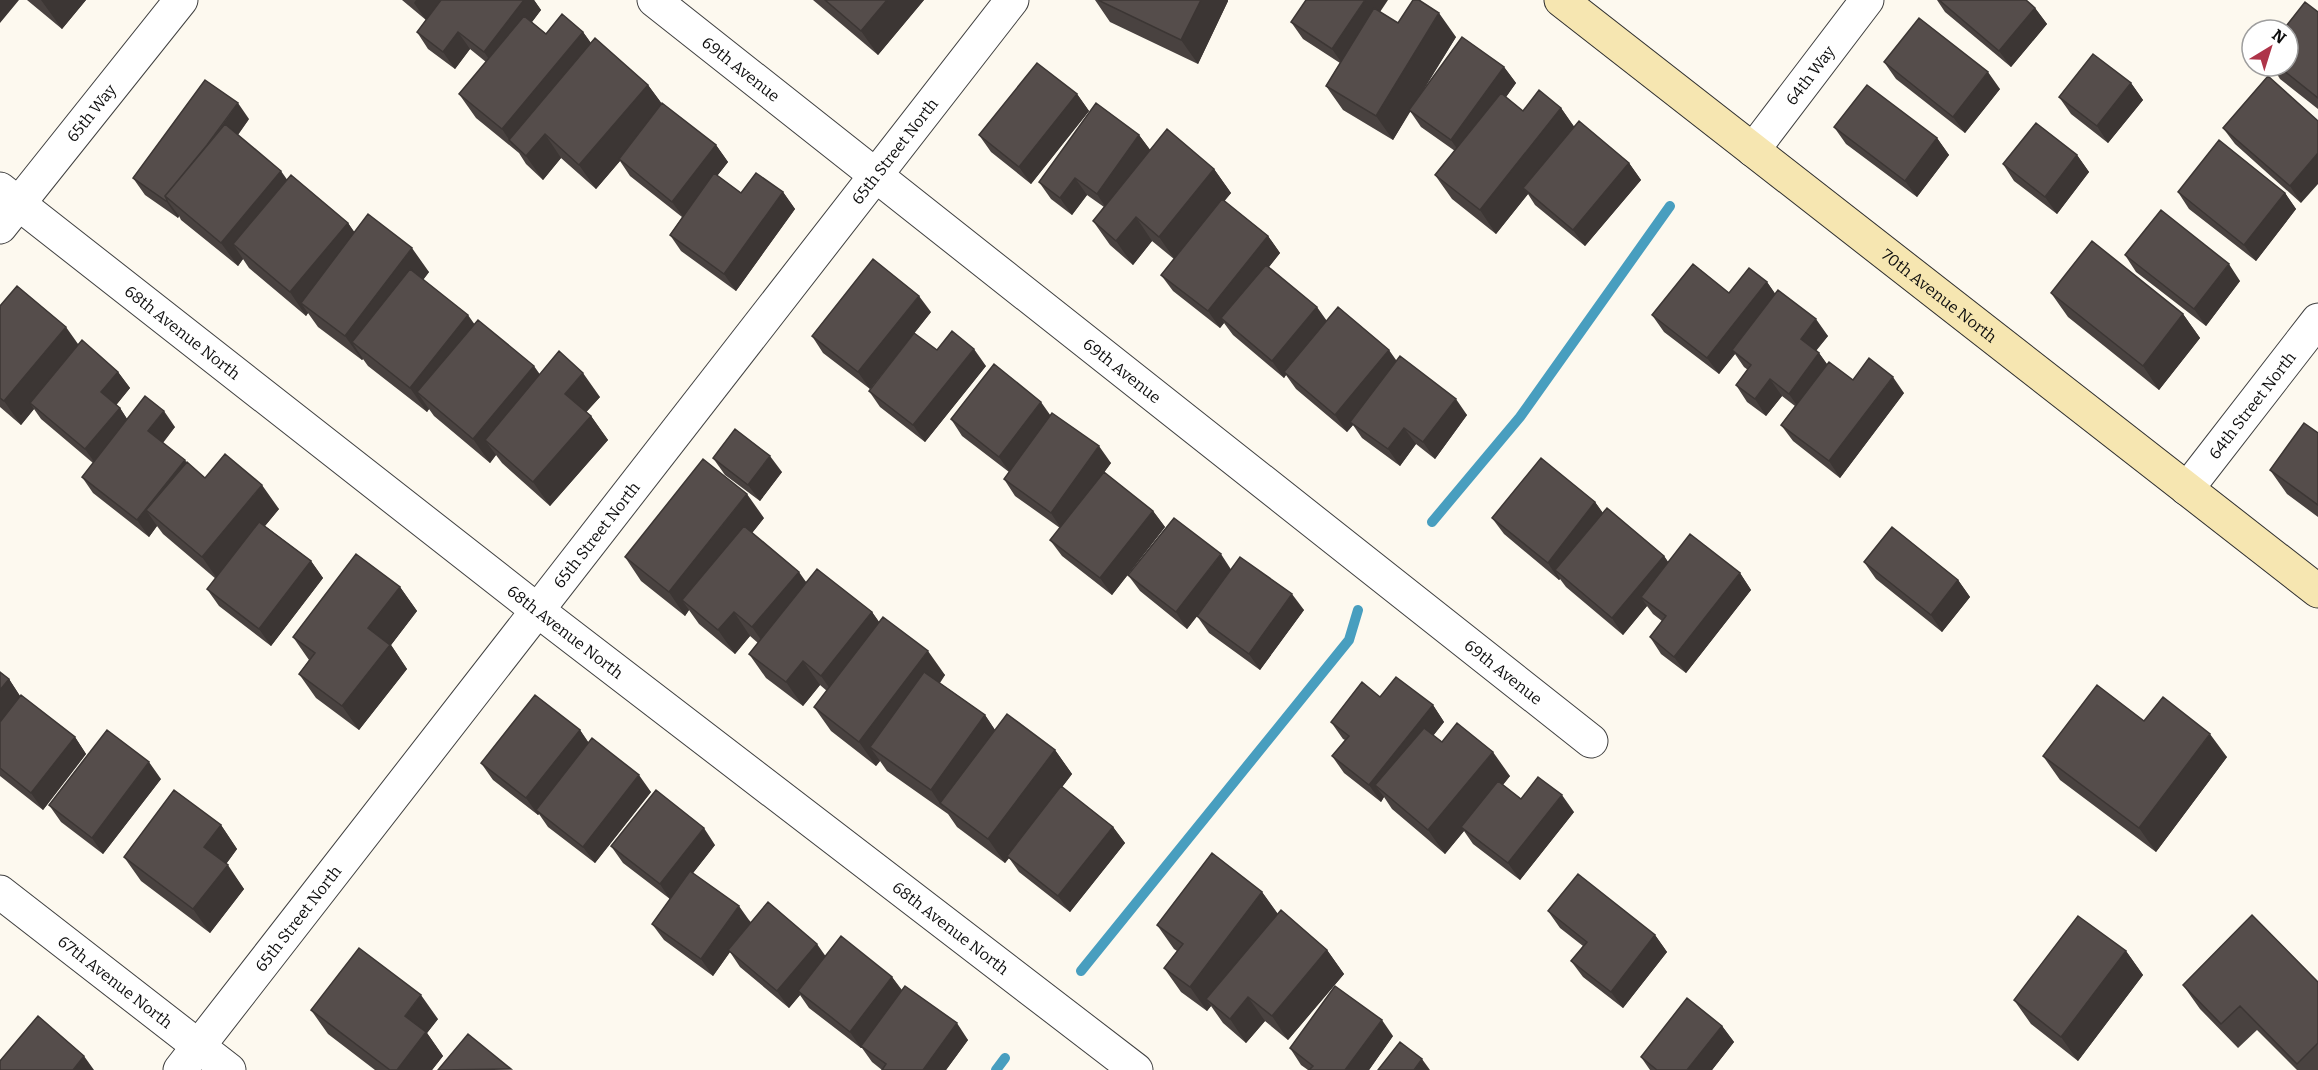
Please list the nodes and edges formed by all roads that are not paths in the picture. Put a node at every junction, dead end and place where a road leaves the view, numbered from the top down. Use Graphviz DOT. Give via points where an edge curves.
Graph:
graph roads {
  1 [pos="181,0"];
  2 [pos="654,0"];
  3 [pos="1012,0"];
  4 [pos="1561,0"];
  5 [pos="1867,0"];
  6 [pos="1753,150"];
  7 [pos="876,174"];
  8 [pos="6,207"];
  9 [pos="2318,320"];
  10 [pos="2187,489"];
  11 [pos="2318,591"];
  12 [pos="537,610"];
  13 [pos="1591,741"];
  14 [pos="0,892"];
  15 [pos="189,1058"];
  16 [pos="229,1070"];
  17 [pos="1136,1070"];
  1 -- 8 [label="street, 65th Way"];
  2 -- 7 [label="street, 69th Avenue"];
  3 -- 7 [label="street, 65th Street North"];
  4 -- 6 [label="street, 70th Avenue North"];
  5 -- 6 [label="street, 64th Way"];
  6 -- 10 [label="street, 70th Avenue North"];
  7 -- 12 [label="street, 65th Street North"];
  7 -- 13 [label="street, 69th Avenue"];
  8 -- 12 [label="street, 68th Avenue North"];
  9 -- 10 [label="street, 64th Street North"];
  10 -- 11 [label="street, 70th Avenue North"];
  12 -- 15 [label="street, 65th Street North"];
  12 -- 17 [label="street, 68th Avenue North"];
  14 -- 15 [label="street, 67th Avenue North"];
  15 -- 16 [label="street, 67th Avenue North"];
}
